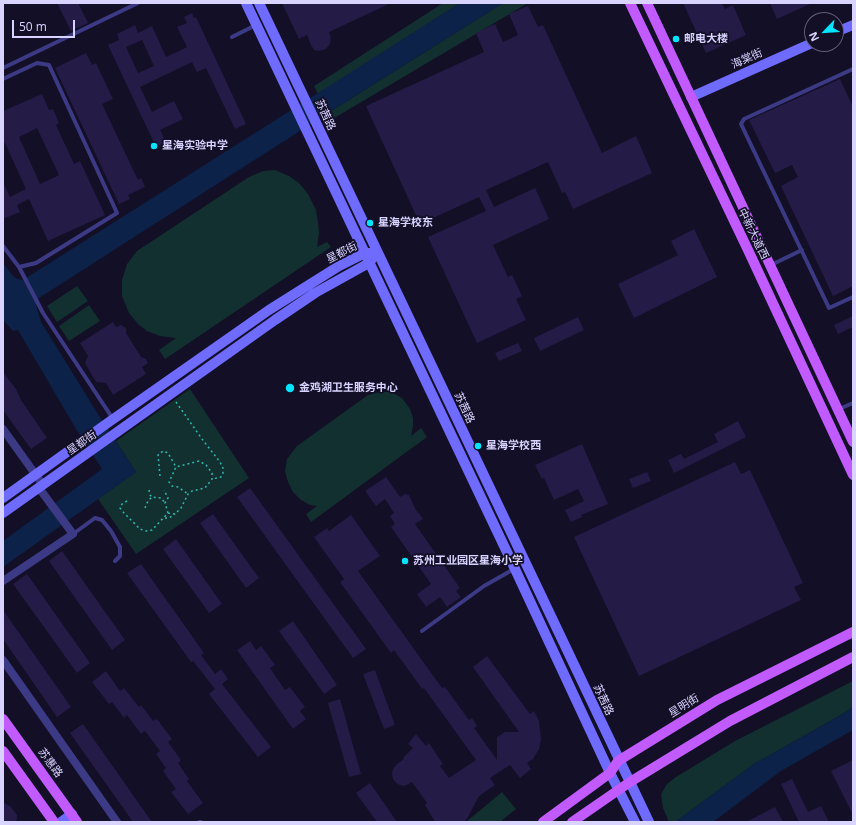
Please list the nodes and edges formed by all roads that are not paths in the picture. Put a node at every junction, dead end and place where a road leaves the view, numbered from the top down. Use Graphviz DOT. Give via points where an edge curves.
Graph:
graph roads {
  1 [pos="138,3"];
  2 [pos="246,3"];
  3 [pos="259,3"];
  4 [pos="630,3"];
  5 [pos="648,3"];
  6 [pos="256,25"];
  7 [pos="232,37"];
  8 [pos="804,47"];
  9 [pos="3,68"];
  10 [pos="853,69"];
  11 [pos="3,80"];
  12 [pos="691,97"];
  13 [pos="3,246"];
  14 [pos="802,250"];
  15 [pos="365,253"];
  16 [pos="377,253"];
  17 [pos="369,263"];
  18 [pos="771,265"];
  19 [pos="19,267"];
  20 [pos="853,297"];
  21 [pos="853,403"];
  22 [pos="838,409"];
  23 [pos="111,420"];
  24 [pos="3,429"];
  25 [pos="853,442"];
  26 [pos="36,475"];
  27 [pos="853,475"];
  28 [pos="41,486"];
  29 [pos="3,498"];
  30 [pos="3,513"];
  31 [pos="73,534"];
  32 [pos="115,561"];
  33 [pos="515,569"];
  34 [pos="3,581"];
  35 [pos="422,631"];
  36 [pos="853,632"];
  37 [pos="853,657"];
  38 [pos="3,660"];
  39 [pos="3,719"];
  40 [pos="3,751"];
  41 [pos="618,760"];
  42 [pos="610,773"];
  43 [pos="630,782"];
  44 [pos="618,789"];
  45 [pos="75,818"];
  46 [pos="54,822"];
  47 [pos="61,822"];
  48 [pos="117,822"];
  49 [pos="543,822"];
  50 [pos="572,822"];
  51 [pos="635,822"];
  52 [pos="649,822"];
  1 -- 9 [label="lane"];
  2 -- 6 [label="main road, 苏茜路"];
  3 -- 16 [label="main road, 苏茜路"];
  4 -- 27 [label="main road, 中新大道西"];
  5 -- 12 [label="main road, 中新大道西"];
  6 -- 7 [label="lane"];
  6 -- 15 [label="main road, 苏茜路"];
  8 -- 12 [label="main road, 海棠街"];
  10 -- 14 [label="lane" via="741,122"];
  11 -- 19 [label="lane" via="37,63 49,65 117,213 36,263"];
  12 -- 18 [label="main road, 中新大道西"];
  13 -- 19 [label="lane"];
  14 -- 18 [label="lane"];
  14 -- 20 [label="lane" via="830,308"];
  15 -- 16 [label="main road, 星都街"];
  15 -- 17 [label="main road, 苏茜路"];
  15 -- 23 [label="main road, 星都街" via="269,310"];
  16 -- 17 [label="main road, 星都街"];
  16 -- 41 [label="main road, 苏茜路"];
  17 -- 28 [label="main road, 星都街" via="315,293 275,320"];
  17 -- 33 [label="main road, 苏茜路"];
  18 -- 22 [label="main road, 中新大道西"];
  19 -- 23 [label="lane" via="40,306"];
  21 -- 22 [label="lane"];
  22 -- 25 [label="main road, 中新大道西"];
  23 -- 26 [label="main road, 星都街"];
  24 -- 26 [label="street"];
  26 -- 28 [label="street"];
  26 -- 29 [label="main road, 星都街"];
  28 -- 30 [label="main road, 星都街"];
  28 -- 31 [label="street"];
  31 -- 32 [label="lane" via="95,518 102,520 120,547 120,556"];
  31 -- 34 [label="street"];
  33 -- 35 [label="lane" via="484,586"];
  33 -- 42 [label="main road, 苏茜路"];
  36 -- 41 [label="main road, 星明街" via="717,700"];
  37 -- 43 [label="main road" via="730,721"];
  38 -- 48 [label="street"];
  39 -- 45 [label="main road, 苏惠路"];
  40 -- 46 [label="main road"];
  41 -- 42 [label="main road, 星明街"];
  41 -- 43 [label="main road, 苏茜路"];
  42 -- 44 [label="main road, 苏茜路"];
  42 -- 49 [label="main road, 星明街"];
  43 -- 44 [label="main road"];
  43 -- 52 [label="main road, 苏茜路"];
  44 -- 50 [label="main road"];
  44 -- 51 [label="main road, 苏茜路"];
  45 -- 47 [label="main road"];
}
